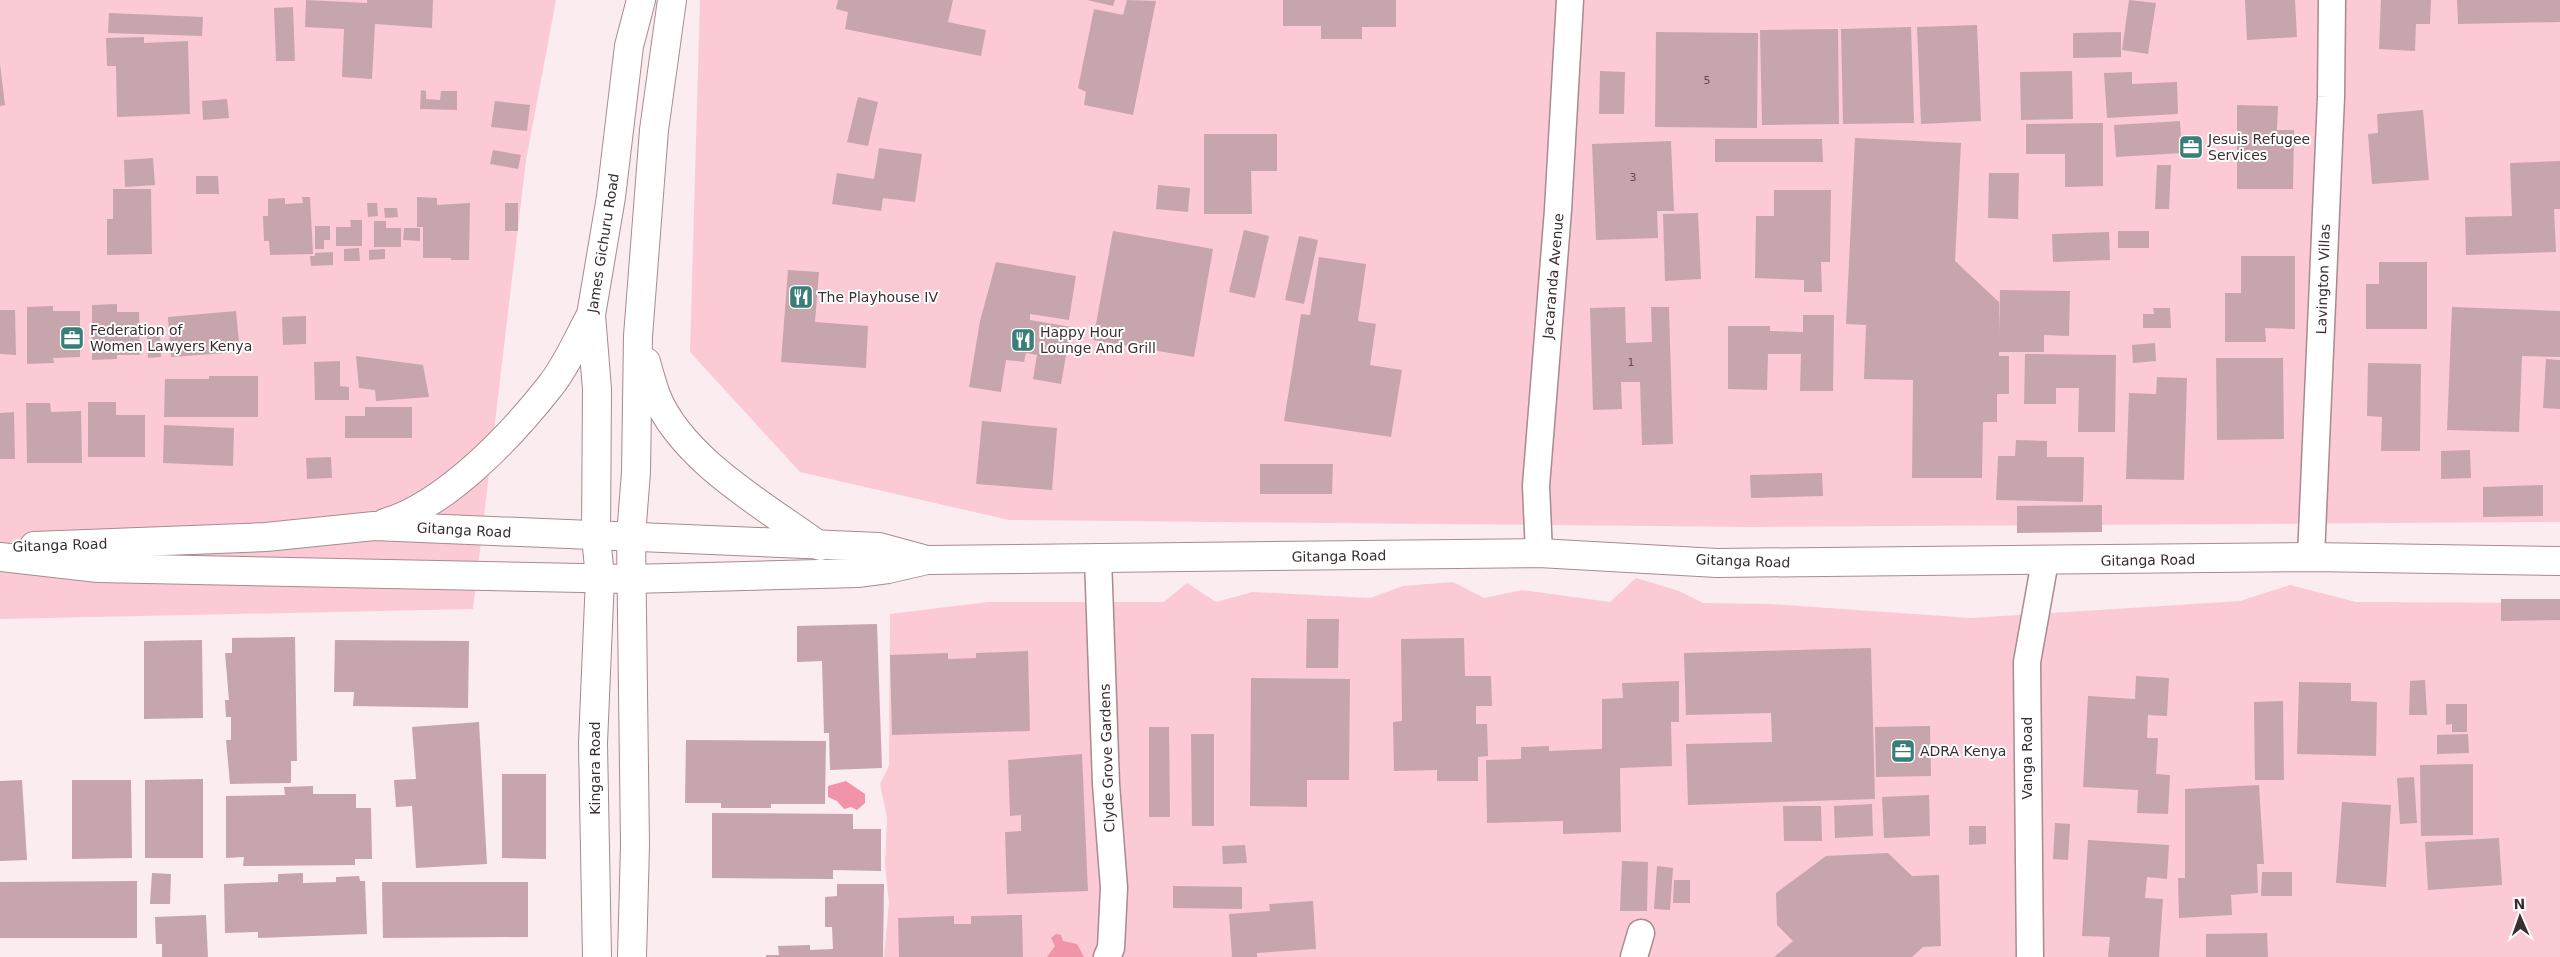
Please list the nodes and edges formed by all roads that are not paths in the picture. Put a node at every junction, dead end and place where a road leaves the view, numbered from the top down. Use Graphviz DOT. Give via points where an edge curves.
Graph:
graph roads {
  1 [pos="641,0"];
  2 [pos="672,0"];
  3 [pos="1570,0"];
  4 [pos="2332,0"];
  5 [pos="591,315"];
  6 [pos="638,336"];
  7 [pos="374,526"];
  8 [pos="596,536"];
  9 [pos="631,536"];
  10 [pos="820,546"];
  11 [pos="0,547"];
  12 [pos="1539,553"];
  13 [pos="2310,557"];
  14 [pos="0,558"];
  15 [pos="1098,558"];
  16 [pos="927,560"];
  17 [pos="2045,561"];
  18 [pos="2560,561"];
  19 [pos="600,578"];
  20 [pos="631,579"];
  21 [pos="597,957"];
  22 [pos="632,957"];
  23 [pos="1107,957"];
  24 [pos="2030,957"];
  1 -- 5 [label="main road, James Gichuru Road" via="629,46 611,197"];
  2 -- 6 [label="main road" via="654,130"];
  3 -- 12 [label="street, Jacaranda Avenue" via="1558,210 1536,486"];
  4 -- 13 [label="street, Lavington Villas" via="2331,96"];
  5 -- 7 [label="main road" via="552,384 490,454 406,517"];
  5 -- 8 [label="main road, James Gichuru Road" via="596,389"];
  6 -- 9 [label="main road" via="636,472"];
  6 -- 10 [label="main road" via="656,396 695,453 727,481"];
  7 -- 8 [label="main road, Gitanga Road"];
  7 -- 11 [label="main road, Gitanga Road" via="266,537"];
  8 -- 9 [label="main road, Gitanga Road"];
  8 -- 19 [label="main road, James Gichuru Road"];
  9 -- 10 [label="main road, Gitanga Road"];
  9 -- 20 [label="main road"];
  10 -- 16 [label="main road, Gitanga Road" via="879,547"];
  12 -- 15 [label="main road, Gitanga Road"];
  12 -- 17 [label="main road, Gitanga Road" via="1717,563"];
  13 -- 17 [label="main road, Gitanga Road"];
  13 -- 18 [label="main road, Gitanga Road"];
  14 -- 19 [label="main road, Gitanga Road" via="98,568"];
  15 -- 16 [label="main road, Gitanga Road"];
  15 -- 23 [label="street, Clyde Grove Gardens" via="1106,784 1114,888 1111,948"];
  16 -- 20 [label="main road, Gitanga Road" via="857,573"];
  17 -- 24 [label="street, Vanga Road" via="2027,662"];
  19 -- 20 [label="main road, Gitanga Road"];
  19 -- 21 [label="main road, Kingara Road" via="593,743"];
  20 -- 22 [label="main road" via="635,845"];
}
